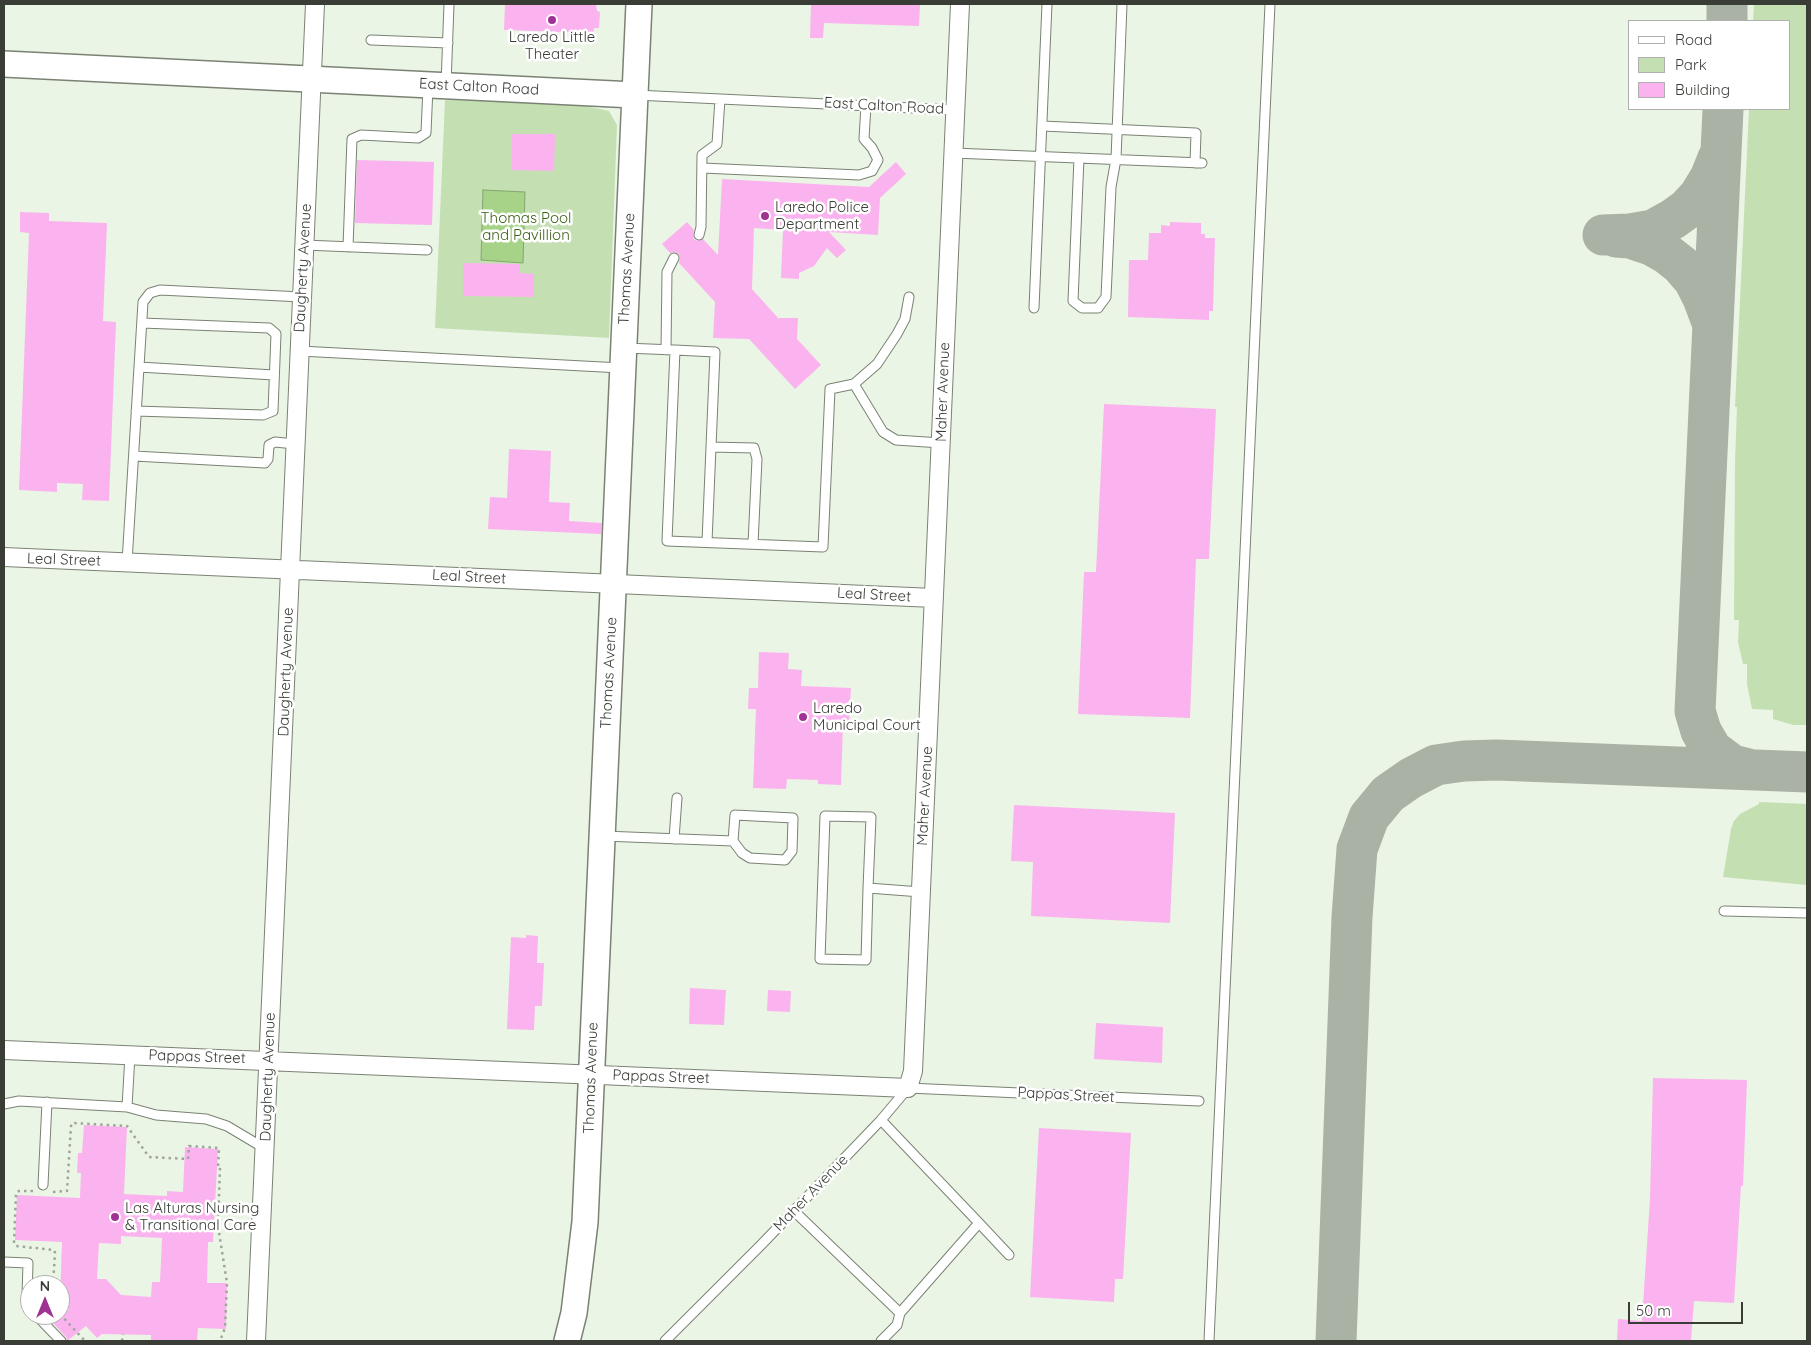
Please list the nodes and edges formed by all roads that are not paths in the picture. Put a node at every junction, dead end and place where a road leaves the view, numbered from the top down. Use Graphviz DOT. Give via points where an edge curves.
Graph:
graph roads {
  1 [pos="315,4"];
  2 [pos="449,4"];
  3 [pos="639,4"];
  4 [pos="960,4"];
  5 [pos="1047,4"];
  6 [pos="1122,4"];
  7 [pos="1270,4"];
  8 [pos="371,40"];
  9 [pos="448,43"];
  10 [pos="4,64"];
  11 [pos="312,79"];
  12 [pos="437,85"];
  13 [pos="634,94"];
  14 [pos="720,99"];
  15 [pos="866,106"];
  16 [pos="955,110"];
  17 [pos="1042,126"];
  18 [pos="1117,130"];
  19 [pos="953,153"];
  20 [pos="1041,156"];
  21 [pos="1078,158"];
  22 [pos="1116,159"];
  23 [pos="702,168"];
  24 [pos="699,235"];
  25 [pos="304,244"];
  26 [pos="348,246"];
  27 [pos="427,250"];
  28 [pos="674,258"];
  29 [pos="302,297"];
  30 [pos="909,297"];
  31 [pos="1034,308"];
  32 [pos="142,323"];
  33 [pos="671,350"];
  34 [pos="300,351"];
  35 [pos="623,358"];
  36 [pos="139,367"];
  37 [pos="274,375"];
  38 [pos="854,384"];
  39 [pos="136,410"];
  40 [pos="941,443"];
  41 [pos="296,444"];
  42 [pos="711,446"];
  43 [pos="134,456"];
  44 [pos="708,542"];
  45 [pos="753,544"];
  46 [pos="4,557"];
  47 [pos="128,562"];
  48 [pos="290,569"];
  49 [pos="613,584"];
  50 [pos="934,598"];
  51 [pos="677,798"];
  52 [pos="602,836"];
  53 [pos="674,839"];
  54 [pos="733,841"];
  55 [pos="868,888"];
  56 [pos="921,892"];
  57 [pos="1724,910"];
  58 [pos="1807,914"];
  59 [pos="4,1050"];
  60 [pos="130,1055"];
  61 [pos="269,1060"];
  62 [pos="591,1074"];
  63 [pos="908,1088"];
  64 [pos="1199,1101"];
  65 [pos="46,1102"];
  66 [pos="4,1104"];
  67 [pos="128,1107"];
  68 [pos="881,1120"];
  69 [pos="265,1148"];
  70 [pos="42,1190"];
  71 [pos="794,1211"];
  72 [pos="979,1223"];
  73 [pos="1009,1255"];
  74 [pos="4,1262"];
  75 [pos="28,1275"];
  76 [pos="900,1313"];
  77 [pos="45,1325"];
  78 [pos="672,1339"];
  79 [pos="60,1341"];
  80 [pos="256,1341"];
  81 [pos="567,1341"];
  82 [pos="881,1341"];
  83 [pos="1210,1341"];
  1 -- 11 [label="street, Daugherty Avenue"];
  2 -- 9 [label="lane"];
  3 -- 13 [label="street, Thomas Avenue"];
  4 -- 16 [label="street, Maher Avenue"];
  5 -- 17 [label="lane"];
  6 -- 18 [label="lane"];
  7 -- 83 [label="lane"];
  8 -- 9 [label="lane"];
  9 -- 12 [label="lane"];
  10 -- 11 [label="street, East Calton Road"];
  11 -- 12 [label="street, East Calton Road"];
  11 -- 25 [label="street, Daugherty Avenue"];
  12 -- 13 [label="street, East Calton Road"];
  12 -- 26 [label="lane" via="426,133 418,138 361,135 352,139"];
  13 -- 14 [label="lane, East Calton Road"];
  13 -- 35 [label="street, Thomas Avenue"];
  14 -- 15 [label="lane, East Calton Road"];
  14 -- 23 [label="lane" via="717,144 702,155"];
  15 -- 16 [label="lane, East Calton Road"];
  15 -- 23 [label="lane" via="864,139 878,160 872,171 859,175"];
  16 -- 19 [label="street, Maher Avenue"];
  17 -- 18 [label="lane"];
  17 -- 20 [label="lane"];
  18 -- 22 [label="lane"];
  18 -- 22 [label="lane" via="1196,133 1199,163"];
  19 -- 20 [label="lane"];
  19 -- 40 [label="street, Maher Avenue"];
  20 -- 21 [label="lane"];
  20 -- 31 [label="lane"];
  21 -- 22 [label="lane"];
  21 -- 22 [label="lane" via="1073,301 1082,308 1098,308 1106,297 1111,187"];
  23 -- 24 [label="lane"];
  25 -- 26 [label="lane"];
  25 -- 29 [label="street, Daugherty Avenue"];
  26 -- 27 [label="lane"];
  28 -- 33 [label="lane" via="668,272"];
  29 -- 32 [label="lane" via="160,290 150,293 143,302"];
  29 -- 34 [label="street, Daugherty Avenue"];
  30 -- 38 [label="lane" via="905,319 897,334 877,364"];
  32 -- 36 [label="lane"];
  32 -- 37 [label="lane" via="269,328 276,334"];
  33 -- 35 [label="lane"];
  33 -- 42 [label="lane" via="715,352"];
  33 -- 44 [label="lane" via="668,541"];
  34 -- 35 [label="lane"];
  34 -- 41 [label="street, Daugherty Avenue"];
  35 -- 49 [label="street, Thomas Avenue"];
  36 -- 37 [label="lane"];
  36 -- 39 [label="lane"];
  37 -- 39 [label="lane" via="272,411 263,415"];
  38 -- 40 [label="lane" via="884,432 896,440"];
  38 -- 45 [label="lane" via="830,389 823,547"];
  39 -- 43 [label="lane"];
  40 -- 50 [label="street, Maher Avenue"];
  41 -- 43 [label="lane" via="276,442 269,445 265,463"];
  41 -- 48 [label="street, Daugherty Avenue"];
  42 -- 44 [label="lane"];
  42 -- 45 [label="lane" via="754,448 757,459"];
  43 -- 47 [label="lane"];
  44 -- 45 [label="lane"];
  46 -- 47 [label="street, Leal Street"];
  47 -- 48 [label="street, Leal Street"];
  48 -- 49 [label="street, Leal Street"];
  48 -- 61 [label="street, Daugherty Avenue"];
  49 -- 50 [label="street, Leal Street"];
  49 -- 52 [label="street, Thomas Avenue"];
  50 -- 56 [label="street, Maher Avenue"];
  51 -- 53 [label="lane"];
  52 -- 53 [label="lane"];
  52 -- 62 [label="street, Thomas Avenue"];
  53 -- 54 [label="lane"];
  54 -- 54 [label="lane" via="750,858 785,860 792,850 793,818 734,815"];
  55 -- 55 [label="lane" via="871,817 825,816 820,959 866,960"];
  55 -- 56 [label="lane"];
  56 -- 63 [label="street, Maher Avenue" via="913,1071"];
  57 -- 58 [label="lane"];
  59 -- 60 [label="street, Pappas Street"];
  60 -- 61 [label="street, Pappas Street"];
  60 -- 67 [label="lane"];
  61 -- 62 [label="street, Pappas Street"];
  61 -- 69 [label="street, Daugherty Avenue"];
  62 -- 63 [label="street, Pappas Street"];
  62 -- 81 [label="street, Thomas Avenue" via="584,1238"];
  63 -- 64 [label="lane, Pappas Street"];
  63 -- 68 [label="lane, Maher Avenue"];
  65 -- 66 [label="lane"];
  65 -- 67 [label="lane"];
  65 -- 70 [label="lane"];
  67 -- 69 [label="lane" via="156,1114 206,1119 227,1126"];
  68 -- 71 [label="lane, Maher Avenue"];
  68 -- 72 [label="lane"];
  69 -- 80 [label="street, Daugherty Avenue"];
  71 -- 76 [label="lane"];
  71 -- 78 [label="lane, Maher Avenue"];
  72 -- 73 [label="lane"];
  72 -- 76 [label="lane"];
  74 -- 75 [label="lane" via="28,1263"];
  76 -- 82 [label="lane" via="897,1325"];
  77 -- 79 [label="lane"];
}
